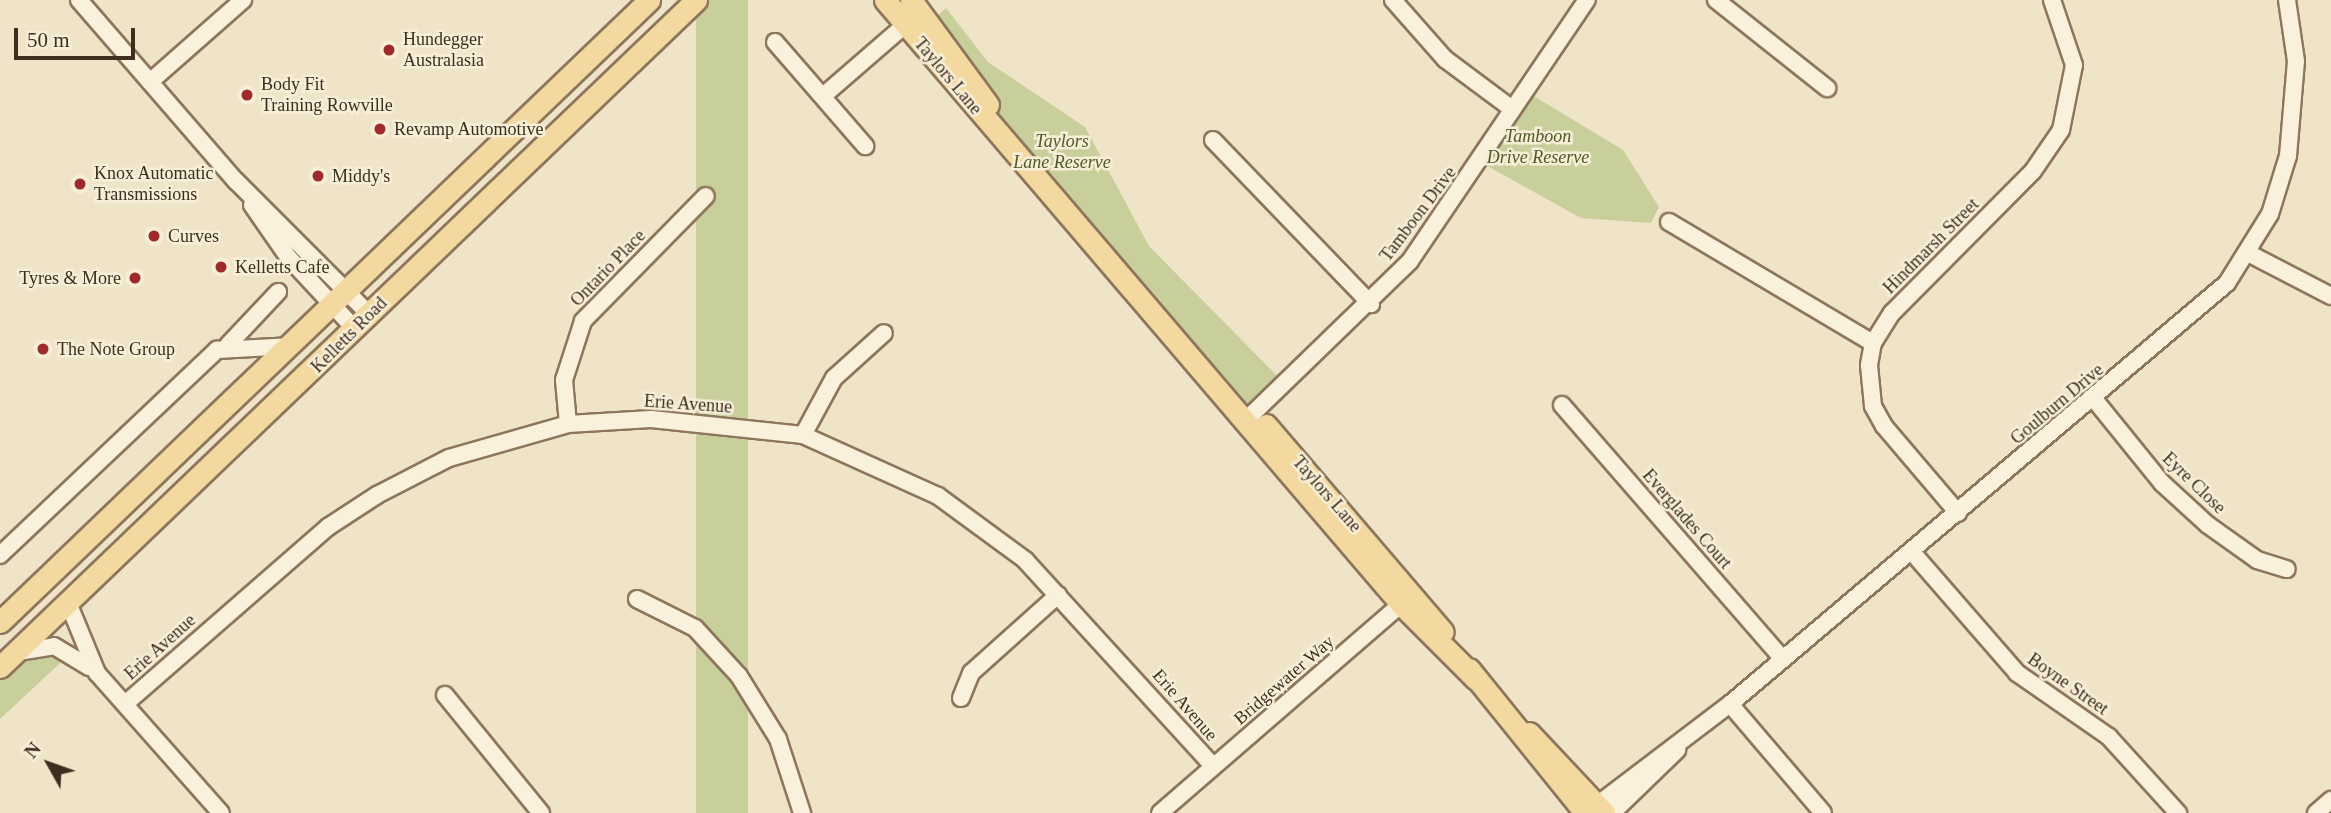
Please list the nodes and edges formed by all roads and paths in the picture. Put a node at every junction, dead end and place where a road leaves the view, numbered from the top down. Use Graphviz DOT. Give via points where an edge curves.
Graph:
graph roads {
  1 [pos="79,0"];
  2 [pos="243,0"];
  3 [pos="649,0"];
  4 [pos="696,0"];
  5 [pos="885,0"];
  6 [pos="1393,0"];
  7 [pos="1587,0"];
  8 [pos="1716,0"];
  9 [pos="2052,0"];
  10 [pos="2287,0"];
  11 [pos="912,13"];
  12 [pos="775,42"];
  13 [pos="151,81"];
  14 [pos="1827,88"];
  15 [pos="823,96"];
  16 [pos="1512,109"];
  17 [pos="1213,140"];
  18 [pos="865,146"];
  19 [pos="706,196"];
  20 [pos="1669,222"];
  21 [pos="2250,254"];
  22 [pos="278,292"];
  23 [pos="2331,296"];
  24 [pos="339,298"];
  25 [pos="1371,304"];
  26 [pos="363,322"];
  27 [pos="884,332"];
  28 [pos="1873,343"];
  29 [pos="228,345"];
  30 [pos="290,346"];
  31 [pos="2094,399"];
  32 [pos="1562,405"];
  33 [pos="1250,417"];
  34 [pos="568,424"];
  35 [pos="803,435"];
  36 [pos="1958,513"];
  37 [pos="1912,552"];
  38 [pos="0,555"];
  39 [pos="2287,569"];
  40 [pos="1058,595"];
  41 [pos="1407,598"];
  42 [pos="637,599"];
  43 [pos="69,605"];
  44 [pos="0,622"];
  45 [pos="18,652"];
  46 [pos="1783,659"];
  47 [pos="0,667"];
  48 [pos="97,673"];
  49 [pos="445,695"];
  50 [pos="961,698"];
  51 [pos="125,704"];
  52 [pos="1730,704"];
  53 [pos="1213,766"];
  54 [pos="1180,796"];
  55 [pos="2331,800"];
  56 [pos="1597,811"];
  57 [pos="221,813"];
  58 [pos="541,813"];
  59 [pos="802,813"];
  60 [pos="1160,813"];
  61 [pos="1168,813"];
  62 [pos="1823,813"];
  63 [pos="2178,813"];
  64 [pos="2316,813"];
  1 -- 13 [label="street"];
  2 -- 13 [label="street"];
  3 -- 24 [label="main road, Kelletts Road"];
  4 -- 26 [label="main road, Kelletts Road"];
  5 -- 11 [label="main road, Taylors Lane"];
  6 -- 16 [label="street" via="1445,59"];
  7 -- 16 [label="street, Tamboon Drive"];
  8 -- 14 [label="street"];
  9 -- 28 [label="street, Hindmarsh Street" via="2074,65 2069,109 2051,150 1917,286"];
  10 -- 21 [label="street, Goulburn Drive" via="2296,61 2291,133 2282,180"];
  11 -- 15 [label="street"];
  11 -- 33 [label="main road, Taylors Lane" via="1043,181"];
  12 -- 15 [label="street"];
  13 -- 24 [label="street" via="236,181 269,233"];
  15 -- 18 [label="street"];
  16 -- 25 [label="street, Tamboon Drive" via="1445,215"];
  17 -- 25 [label="street"];
  19 -- 34 [label="street, Ontario Place" via="583,321 564,380"];
  20 -- 28 [label="street"];
  21 -- 23 [label="street"];
  21 -- 31 [label="street, Goulburn Drive" via="2201,309"];
  22 -- 29 [label="street"];
  24 -- 26 [label="street"];
  24 -- 30 [label="main road, Kelletts Road"];
  25 -- 33 [label="street, Tamboon Drive"];
  26 -- 43 [label="main road, Kelletts Road"];
  27 -- 35 [label="street" via="834,379"];
  28 -- 36 [label="street" via="1873,406"];
  29 -- 30 [label="street, Kelletts Road"];
  29 -- 38 [label="street"];
  30 -- 44 [label="main road, Kelletts Road"];
  31 -- 36 [label="street, Goulburn Drive"];
  31 -- 39 [label="street, Eyre Close" via="2162,482 2208,525 2257,560"];
  32 -- 46 [label="street, Everglades Court"];
  33 -- 41 [label="main road, Taylors Lane"];
  34 -- 35 [label="street, Erie Avenue" via="651,419"];
  34 -- 51 [label="street, Erie Avenue" via="449,458 377,495 328,527"];
  35 -- 40 [label="street, Erie Avenue" via="938,496 1006,544"];
  36 -- 37 [label="street, Goulburn Drive"];
  37 -- 46 [label="street, Goulburn Drive"];
  37 -- 63 [label="street, Boyne Street" via="2017,673 2109,737"];
  40 -- 50 [label="street" via="971,673"];
  40 -- 53 [label="street, Erie Avenue"];
  41 -- 53 [label="street, Bridgewater Way"];
  41 -- 56 [label="main road, Taylors Lane"];
  42 -- 59 [label="street" via="695,628 739,676 778,739"];
  43 -- 45 [label="main road, Kelletts Road"];
  43 -- 48 [label="street"];
  45 -- 47 [label="main road, Kelletts Road"];
  45 -- 48 [label="street" via="54,646"];
  46 -- 52 [label="street, Goulburn Drive"];
  48 -- 51 [label="street"];
  49 -- 58 [label="street"];
  51 -- 57 [label="street"];
  52 -- 56 [label="street, Goulburn Drive"];
  52 -- 62 [label="street"];
  53 -- 54 [label="street, Bridgewater Way"];
  54 -- 60 [label="street, Bridgewater Way"];
  54 -- 61 [label="street, Bridgewater Way"];
  55 -- 64 [label="street"];
}
